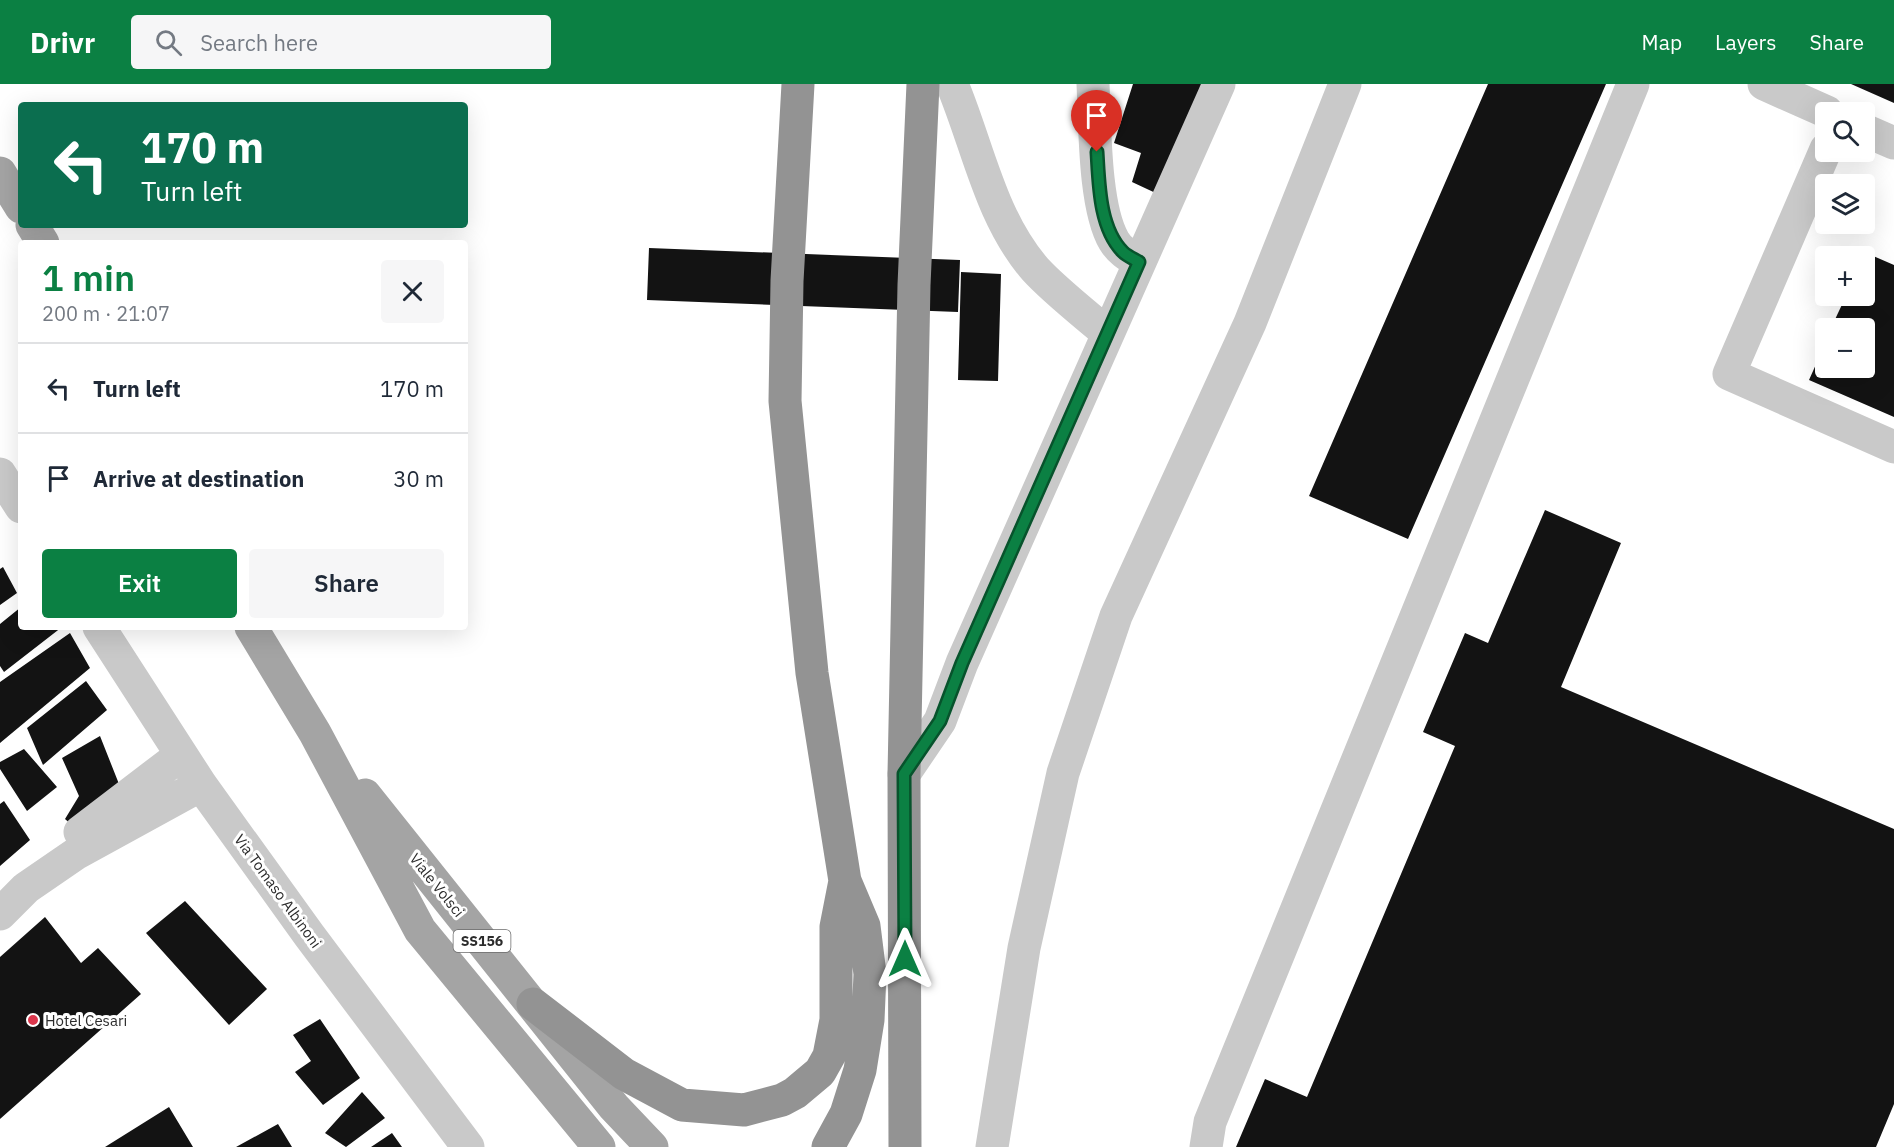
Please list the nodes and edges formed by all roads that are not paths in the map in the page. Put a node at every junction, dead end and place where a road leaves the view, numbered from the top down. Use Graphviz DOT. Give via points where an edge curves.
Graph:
graph roads {
  1 [pos="798,84"];
  2 [pos="923,84"];
  3 [pos="952,84"];
  4 [pos="1093,84"];
  5 [pos="1219,84"];
  6 [pos="1345,84"];
  7 [pos="1633,84"];
  8 [pos="1764,84"];
  9 [pos="1815,107"];
  10 [pos="1875,135"];
  11 [pos="1894,143"];
  12 [pos="1820,162"];
  13 [pos="0,173"];
  14 [pos="18,202"];
  15 [pos="1139,262"];
  16 [pos="1107,333"];
  17 [pos="1894,447"];
  18 [pos="0,474"];
  19 [pos="18,502"];
  20 [pos="101,630"];
  21 [pos="253,630"];
  22 [pos="315,733"];
  23 [pos="181,755"];
  24 [pos="904,774"];
  25 [pos="201,785"];
  26 [pos="846,881"];
  27 [pos="0,894"];
  28 [pos="0,914"];
  29 [pos="533,1004"];
  30 [pos="905,1075"];
  31 [pos="468,1147"];
  32 [pos="598,1147"];
  33 [pos="652,1147"];
  34 [pos="828,1147"];
  35 [pos="890,1147"];
  36 [pos="906,1147"];
  37 [pos="992,1147"];
  38 [pos="1206,1147"];
  1 -- 26 [label="highway" via="785,401 812,673"];
  2 -- 24 [label="highway" via="914,285"];
  3 -- 16 [label="street" via="991,190 1017,245 1036,270"];
  4 -- 15 [label="street" via="1098,174 1106,220 1114,241"];
  5 -- 15 [label="street"];
  6 -- 37 [label="street" via="1250,322 1116,616 1063,773 1024,948"];
  7 -- 38 [label="street" via="1210,1122"];
  8 -- 9 [label="street"];
  10 -- 11 [label="street"];
  12 -- 17 [label="street" via="1729,374"];
  13 -- 14 [label="main road"];
  15 -- 16 [label="street"];
  16 -- 24 [label="street" via="940,721"];
  18 -- 19 [label="street"];
  20 -- 23 [label="street, Via Tomaso Albinoni"];
  21 -- 22 [label="main road, Viale Volsci / SS156"];
  22 -- 29 [label="main road, Viale Volsci / SS156"];
  22 -- 32 [label="main road, Viale Volsci / SS156" via="420,930"];
  23 -- 25 [label="street, Via Tomaso Albinoni"];
  23 -- 27 [label="street"];
  24 -- 30 [label="highway"];
  25 -- 28 [label="street" via="77,853 26,888"];
  25 -- 31 [label="street, Via Tomaso Albinoni"];
  26 -- 29 [label="highway" via="836,927 836,1020 829,1056 820,1072 782,1100 744,1110 682,1105 624,1074"];
  26 -- 34 [label="highway" via="864,926 870,974 868,1020 860,1070 846,1114"];
  29 -- 33 [label="main road, Viale Volsci / SS156" via="614,1107"];
  30 -- 35 [label="highway"];
  30 -- 36 [label="highway"];
}
